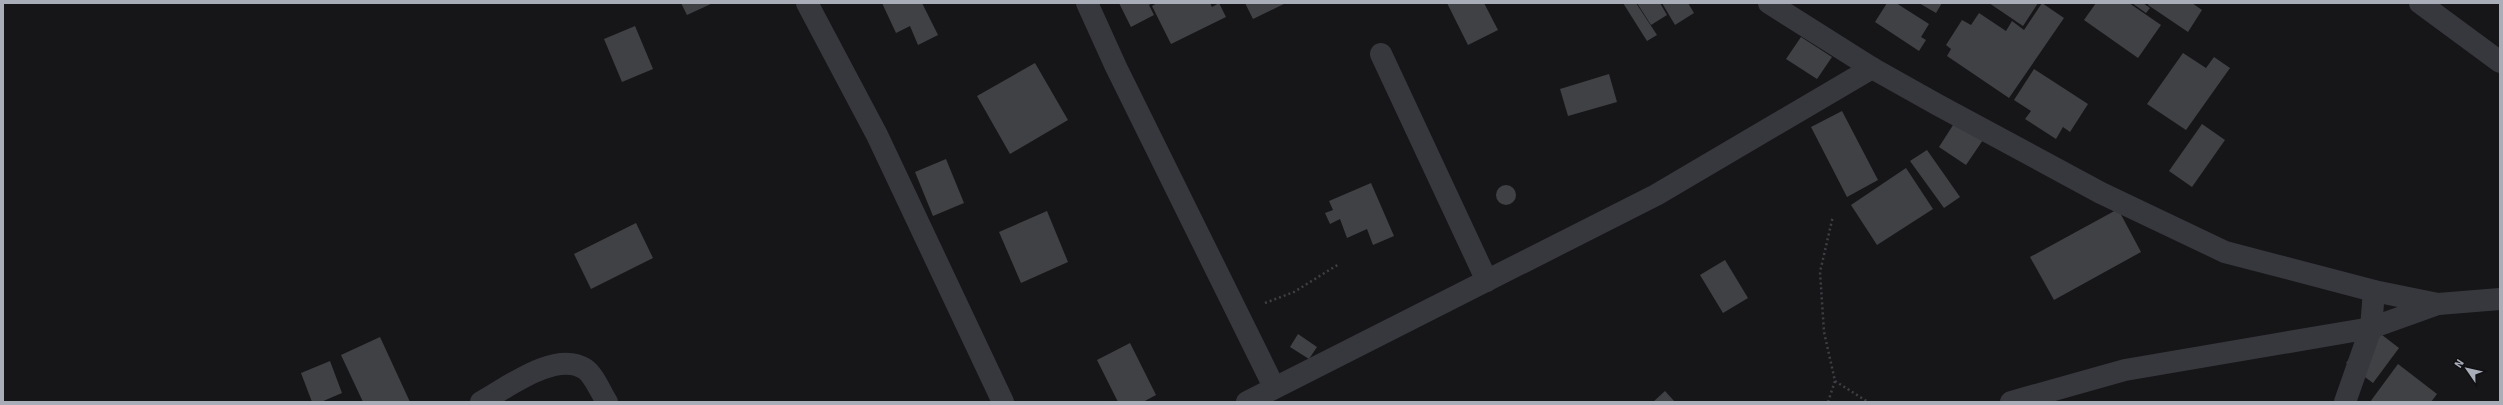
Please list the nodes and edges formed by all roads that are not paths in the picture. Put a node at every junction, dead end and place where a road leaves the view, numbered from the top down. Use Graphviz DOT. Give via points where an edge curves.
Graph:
graph roads {
  1 [pos="807,3"];
  2 [pos="1087,3"];
  3 [pos="1770,3"];
  4 [pos="2420,3"];
  5 [pos="1381,54"];
  6 [pos="2500,62"];
  7 [pos="1872,68"];
  8 [pos="1487,281"];
  9 [pos="2374,292"];
  10 [pos="2500,299"];
  11 [pos="2438,304"];
  12 [pos="2371,328"];
  13 [pos="1274,387"];
  14 [pos="1000,401"];
  15 [pos="482,402"];
  16 [pos="607,402"];
  17 [pos="1247,402"];
  18 [pos="2011,402"];
  19 [pos="2345,402"];
  1 -- 14 [label="street" via="877,135"];
  2 -- 13 [label="street"];
  3 -- 7 [label="street"];
  4 -- 6 [label="street"];
  5 -- 8 [label="street"];
  7 -- 8 [label="street" via="1656,195"];
  7 -- 9 [label="street" via="2101,193 2225,252"];
  8 -- 13 [label="street"];
  9 -- 11 [label="street"];
  9 -- 12 [label="street"];
  10 -- 11 [label="street"];
  11 -- 12 [label="street"];
  12 -- 18 [label="street" via="2125,370"];
  12 -- 19 [label="street"];
  13 -- 17 [label="street"];
  15 -- 16 [label="street" via="552,364 569,362 586,369"];
}
